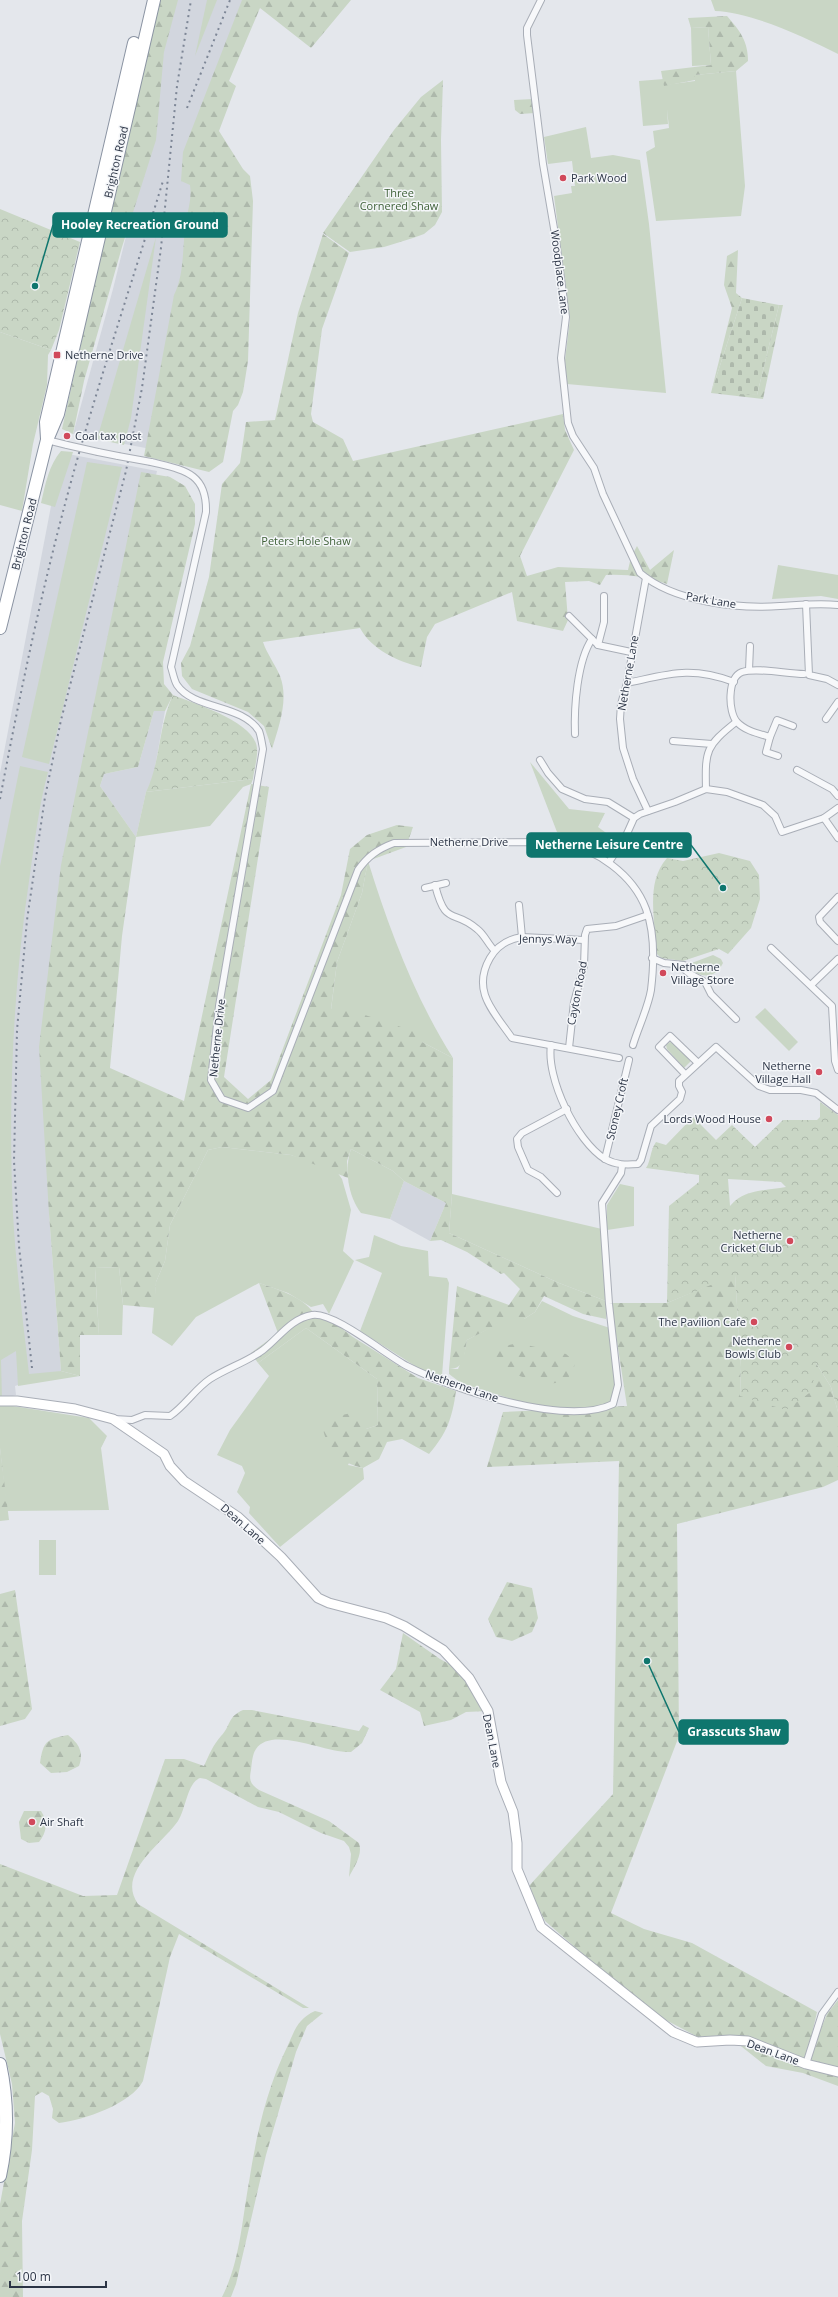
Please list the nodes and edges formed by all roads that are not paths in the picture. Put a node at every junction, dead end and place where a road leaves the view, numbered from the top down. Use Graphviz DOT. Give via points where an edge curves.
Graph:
graph roads {
  1 [pos="145,0"];
  2 [pos="154,0"];
  3 [pos="542,0"];
  4 [pos="47,440"];
  5 [pos="646,578"];
  6 [pos="604,596"];
  7 [pos="806,604"];
  8 [pos="838,605"];
  9 [pos="569,616"];
  10 [pos="0,628"];
  11 [pos="592,639"];
  12 [pos="598,645"];
  13 [pos="750,646"];
  14 [pos="631,652"];
  15 [pos="749,670"];
  16 [pos="804,674"];
  17 [pos="734,682"];
  18 [pos="626,683"];
  19 [pos="838,685"];
  20 [pos="838,702"];
  21 [pos="826,719"];
  22 [pos="736,722"];
  23 [pos="794,726"];
  24 [pos="575,734"];
  25 [pos="770,737"];
  26 [pos="673,741"];
  27 [pos="712,744"];
  28 [pos="778,756"];
  29 [pos="540,760"];
  30 [pos="797,770"];
  31 [pos="706,789"];
  32 [pos="838,796"];
  33 [pos="838,808"];
  34 [pos="648,812"];
  35 [pos="634,818"];
  36 [pos="824,818"];
  37 [pos="838,838"];
  38 [pos="609,862"];
  39 [pos="446,883"];
  40 [pos="435,886"];
  41 [pos="425,888"];
  42 [pos="838,897"];
  43 [pos="519,904"];
  44 [pos="648,915"];
  45 [pos="522,937"];
  46 [pos="584,940"];
  47 [pos="838,941"];
  48 [pos="771,948"];
  49 [pos="494,950"];
  50 [pos="652,958"];
  51 [pos="838,959"];
  52 [pos="812,984"];
  53 [pos="736,1019"];
  54 [pos="551,1045"];
  55 [pos="633,1045"];
  56 [pos="569,1048"];
  57 [pos="619,1058"];
  58 [pos="629,1060"];
  59 [pos="697,1062"];
  60 [pos="838,1070"];
  61 [pos="685,1074"];
  62 [pos="567,1109"];
  63 [pos="838,1110"];
  64 [pos="605,1158"];
  65 [pos="622,1166"];
  66 [pos="557,1193"];
  67 [pos="0,1401"];
  68 [pos="113,1419"];
  69 [pos="838,1992"];
  70 [pos="0,2064"];
  71 [pos="806,2064"];
  72 [pos="838,2072"];
  73 [pos="0,2176"];
  1 -- 4 [label="highway, Brighton Road" via="46,422"];
  2 -- 4 [label="highway, Brighton Road" via="58,414"];
  3 -- 5 [label="street, Woodplace Lane" via="527,28 527,35 566,317 561,358 568,423 573,436 594,468 603,494 640,573"];
  4 -- 10 [label="highway, Brighton Road"];
  4 -- 38 [label="street, Netherne Drive, bridge" via="185,470 202,485 206,497 206,512 171,668 176,684 183,692 243,717 259,732 263,749 219,1006 211,1080 222,1099 248,1108 273,1091 358,870 366,858 378,849 394,843 561,842 577,845"];
  5 -- 7 [label="street, Park Lane" via="677,594 715,603 779,606"];
  5 -- 14 [label="street, Netherne Lane"];
  6 -- 12 [label="street" via="604,622"];
  7 -- 8 [label="street, Park Lane"];
  7 -- 19 [label="street" via="809,675"];
  9 -- 11 [label="street"];
  11 -- 12 [label="street"];
  11 -- 24 [label="street" via="575,697"];
  12 -- 14 [label="street"];
  13 -- 15 [label="street"];
  14 -- 18 [label="street, Netherne Lane"];
  15 -- 16 [label="street"];
  15 -- 17 [label="street" via="740,673"];
  17 -- 18 [label="street" via="715,675 674,672"];
  17 -- 22 [label="street" via="731,695"];
  18 -- 34 [label="street, Netherne Lane" via="621,704 620,735 633,779"];
  20 -- 21 [label="street"];
  22 -- 25 [label="street" via="755,733"];
  22 -- 27 [label="street"];
  23 -- 25 [label="street" via="777,720"];
  25 -- 28 [label="street" via="766,752"];
  26 -- 27 [label="street"];
  27 -- 31 [label="street" via="706,761"];
  29 -- 35 [label="street" via="562,789 585,799 608,802"];
  30 -- 32 [label="street" via="832,789"];
  31 -- 34 [label="street"];
  31 -- 36 [label="street" via="727,792 763,805 775,816 782,832"];
  33 -- 36 [label="street"];
  34 -- 35 [label="street"];
  35 -- 38 [label="street" via="626,838"];
  36 -- 37 [label="street"];
  38 -- 44 [label="street, Netherne Drive" via="636,891"];
  39 -- 40 [label="street"];
  40 -- 41 [label="street"];
  40 -- 49 [label="street" via="445,912 478,929"];
  42 -- 47 [label="street" via="819,917 820,922"];
  43 -- 45 [label="street"];
  44 -- 46 [label="street" via="616,926 591,927 586,932"];
  44 -- 50 [label="street, Netherne Drive"];
  45 -- 46 [label="street, Jennys Way"];
  45 -- 49 [label="street, Jennys Way" via="512,938"];
  46 -- 56 [label="street, Cayton Road" via="584,966 574,1002"];
  48 -- 52 [label="street"];
  49 -- 54 [label="street" via="486,966 482,983 486,1001 510,1040"];
  50 -- 53 [label="street" via="664,963 684,965 685,970 705,982 711,994"];
  50 -- 55 [label="street, Netherne Drive" via="651,992"];
  51 -- 52 [label="street"];
  52 -- 60 [label="street" via="834,1011 835,1061"];
  54 -- 56 [label="street"];
  54 -- 62 [label="street" via="549,1057"];
  56 -- 57 [label="street"];
  58 -- 64 [label="street, Stoney Croft"];
  59 -- 61 [label="street"];
  59 -- 61 [label="street" via="670,1036 659,1047"];
  59 -- 63 [label="street" via="713,1048 719,1047 759,1086 770,1090 801,1090 816,1093"];
  61 -- 65 [label="street" via="679,1081 678,1086 682,1092 680,1099 651,1126 641,1160 638,1164"];
  62 -- 64 [label="street" via="580,1133"];
  62 -- 66 [label="street" via="522,1132 517,1139 528,1170 541,1177"];
  64 -- 65 [label="street"];
  65 -- 68 [label="street, Netherne Lane" via="621,1173 602,1203 618,1385 613,1404 602,1410 566,1412 518,1405 444,1382 406,1366 351,1329 313,1314 283,1330 264,1349 209,1380 170,1416 145,1415 132,1420"];
  67 -- 68 [label="street, Dean Lane" via="75,1409"];
  68 -- 71 [label="street, Dean Lane" via="164,1454 170,1466 184,1481 238,1517 318,1598 386,1618 404,1626 443,1650 469,1678 488,1711 499,1775 512,1812 517,1844 517,1869 541,1927 673,2032 697,2042 748,2042"];
  69 -- 71 [label="street" via="822,2014"];
  70 -- 73 [label="highway" via="6,2122"];
  71 -- 72 [label="street, Dean Lane"];
}
